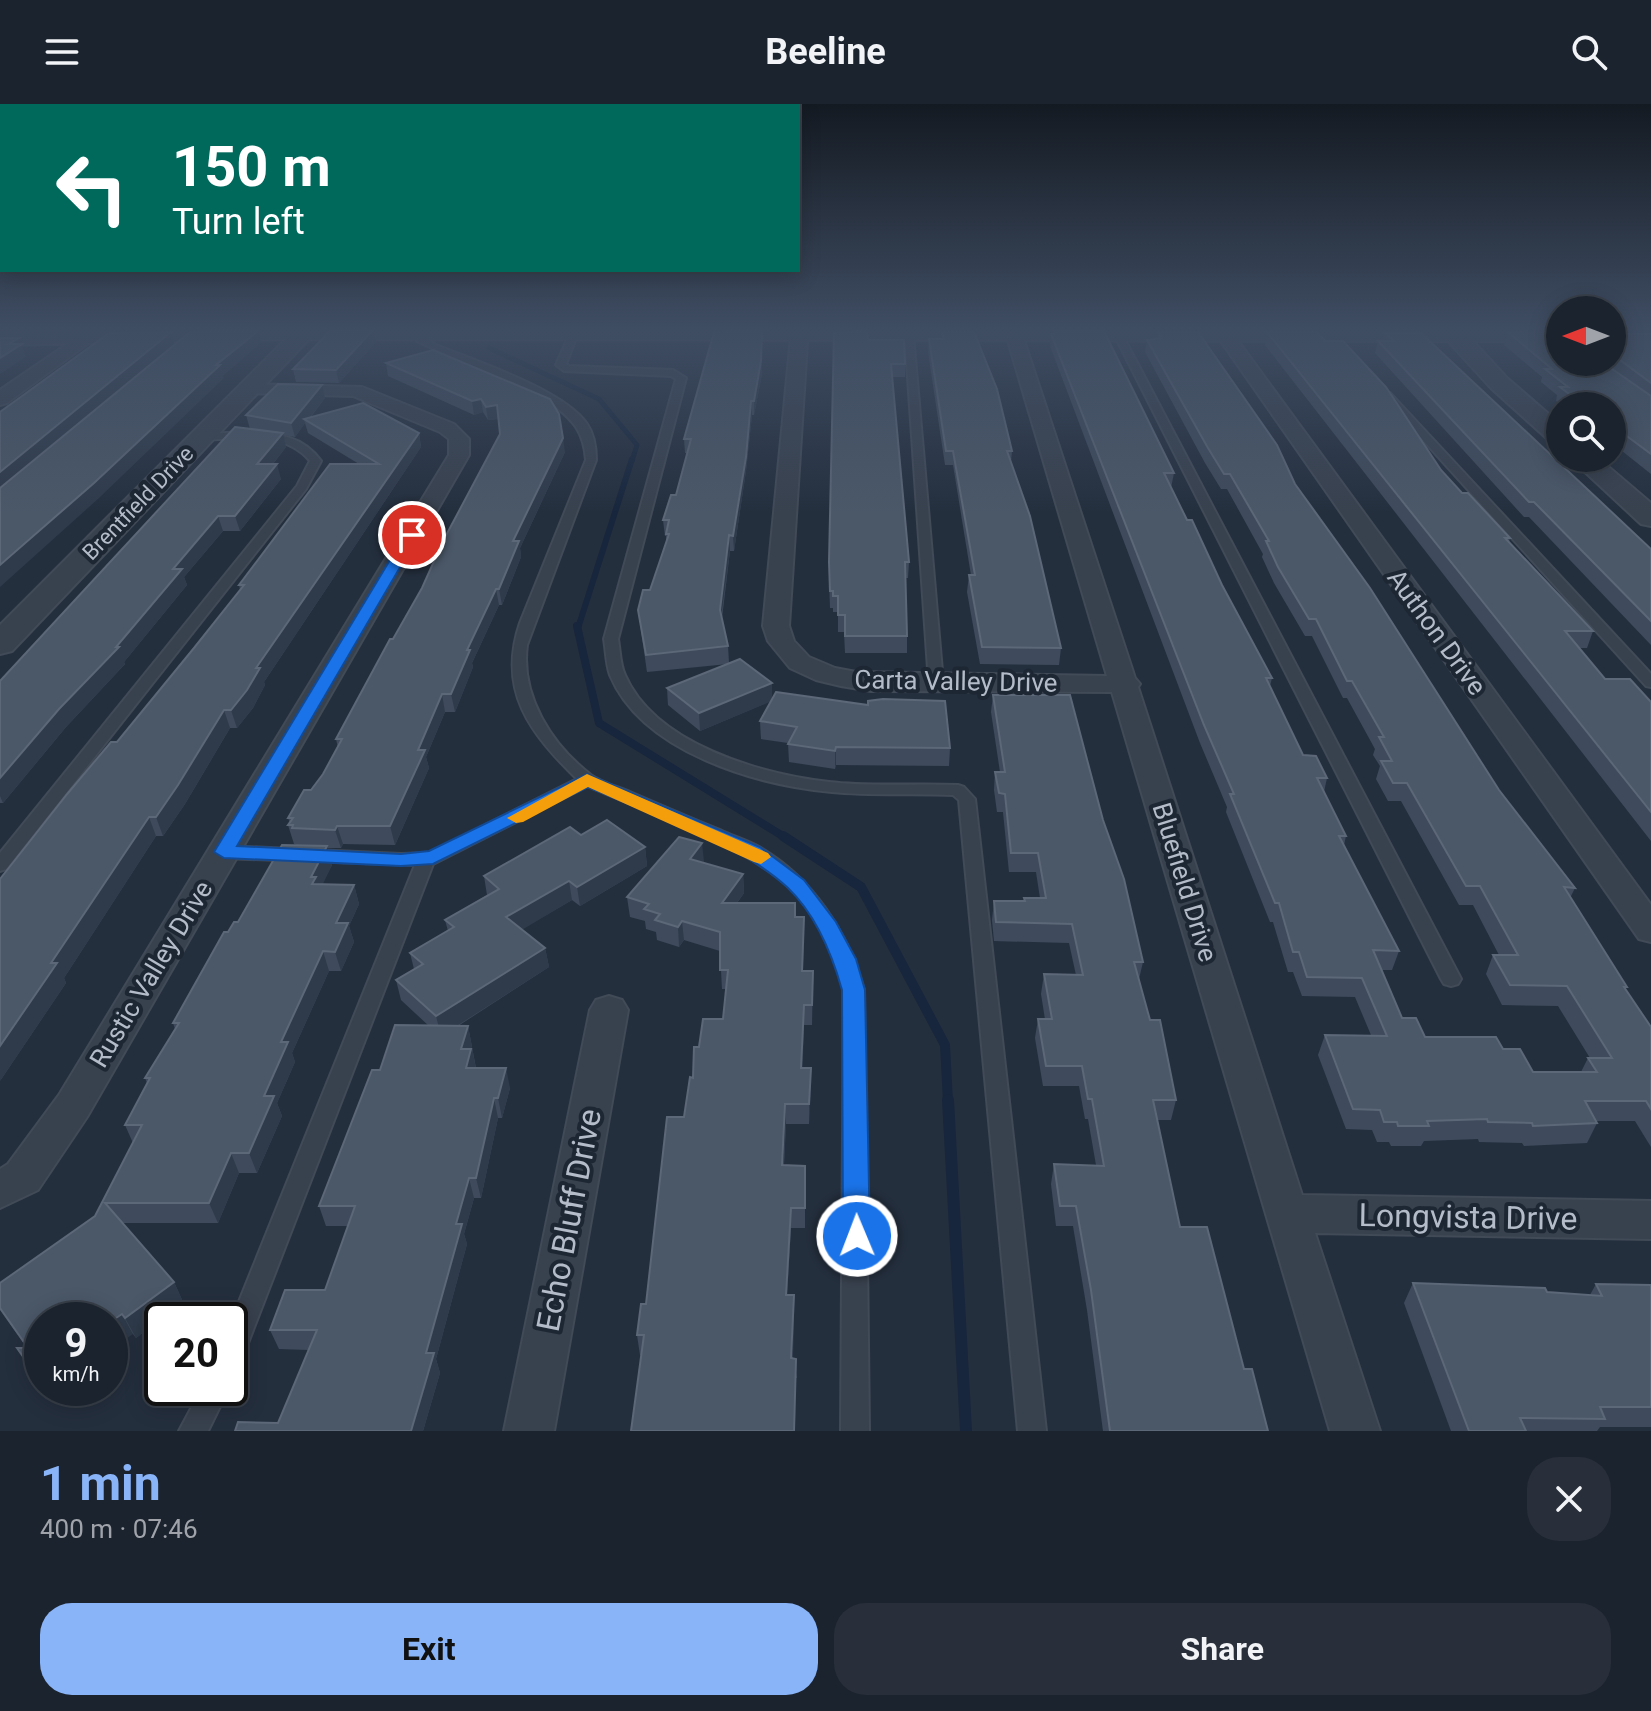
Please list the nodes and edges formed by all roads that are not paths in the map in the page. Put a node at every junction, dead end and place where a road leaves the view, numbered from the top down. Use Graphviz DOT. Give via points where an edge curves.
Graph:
graph roads {
  1 [pos="249,389"];
  2 [pos="525,389"];
  3 [pos="678,389"];
  4 [pos="795,389"];
  5 [pos="913,389"];
  6 [pos="1032,389"];
  7 [pos="1146,389"];
  8 [pos="1263,389"];
  9 [pos="1381,389"];
  10 [pos="1506,389"];
  11 [pos="1546,425"];
  12 [pos="202,437"];
  13 [pos="1599,472"];
  14 [pos="1651,518"];
  15 [pos="0,644"];
  16 [pos="936,683"];
  17 [pos="1651,683"];
  18 [pos="1126,684"];
  19 [pos="587,780"];
  20 [pos="224,852"];
  21 [pos="426,858"];
  22 [pos="0,865"];
  23 [pos="1651,930"];
  24 [pos="1451,979"];
  25 [pos="609,1010"];
  26 [pos="0,1190"];
  27 [pos="1286,1214"];
  28 [pos="1651,1220"];
  29 [pos="248,1310"];
  30 [pos="206,1406"];
  31 [pos="193,1431"];
  32 [pos="529,1431"];
  33 [pos="855,1431"];
  34 [pos="1032,1431"];
  35 [pos="1355,1431"];
  1 -- 12 [label="street, Brentfield Drive"];
  1 -- 20 [label="street, Rustic Valley Drive" via="356,391 447,428 462,444"];
  2 -- 19 [label="lane" via="564,407 583,425 591,450 524,633 518,667 540,729"];
  3 -- 34 [label="lane" via="611,639 610,661 625,696 652,724 702,752 829,787 958,790 967,799"];
  4 -- 16 [label="street, Carta Valley Drive" via="776,626 782,648 834,677"];
  5 -- 16 [label="lane"];
  6 -- 18 [label="street, Bluefield Drive"];
  7 -- 24 [label="lane"];
  8 -- 23 [label="street, Authon Drive"];
  9 -- 17 [label="lane"];
  10 -- 11 [label="street"];
  12 -- 15 [label="street, Brentfield Drive"];
  12 -- 22 [label="lane" via="279,438 316,461 302,487"];
  13 -- 14 [label="street"];
  16 -- 18 [label="street, Carta Valley Drive"];
  18 -- 27 [label="street, Bluefield Drive"];
  19 -- 21 [label="lane"];
  19 -- 33 [label="lane" via="753,851 797,885 826,922 845,959 854,990"];
  20 -- 21 [label="lane"];
  20 -- 26 [label="street, Rustic Valley Drive" via="73,1106 23,1177"];
  21 -- 29 [label="lane"];
  25 -- 32 [label="street, Echo Bluff Drive"];
  27 -- 28 [label="street, Longvista Drive"];
  27 -- 35 [label="street, Bluefield Drive"];
  30 -- 31 [label="lane"];
}
